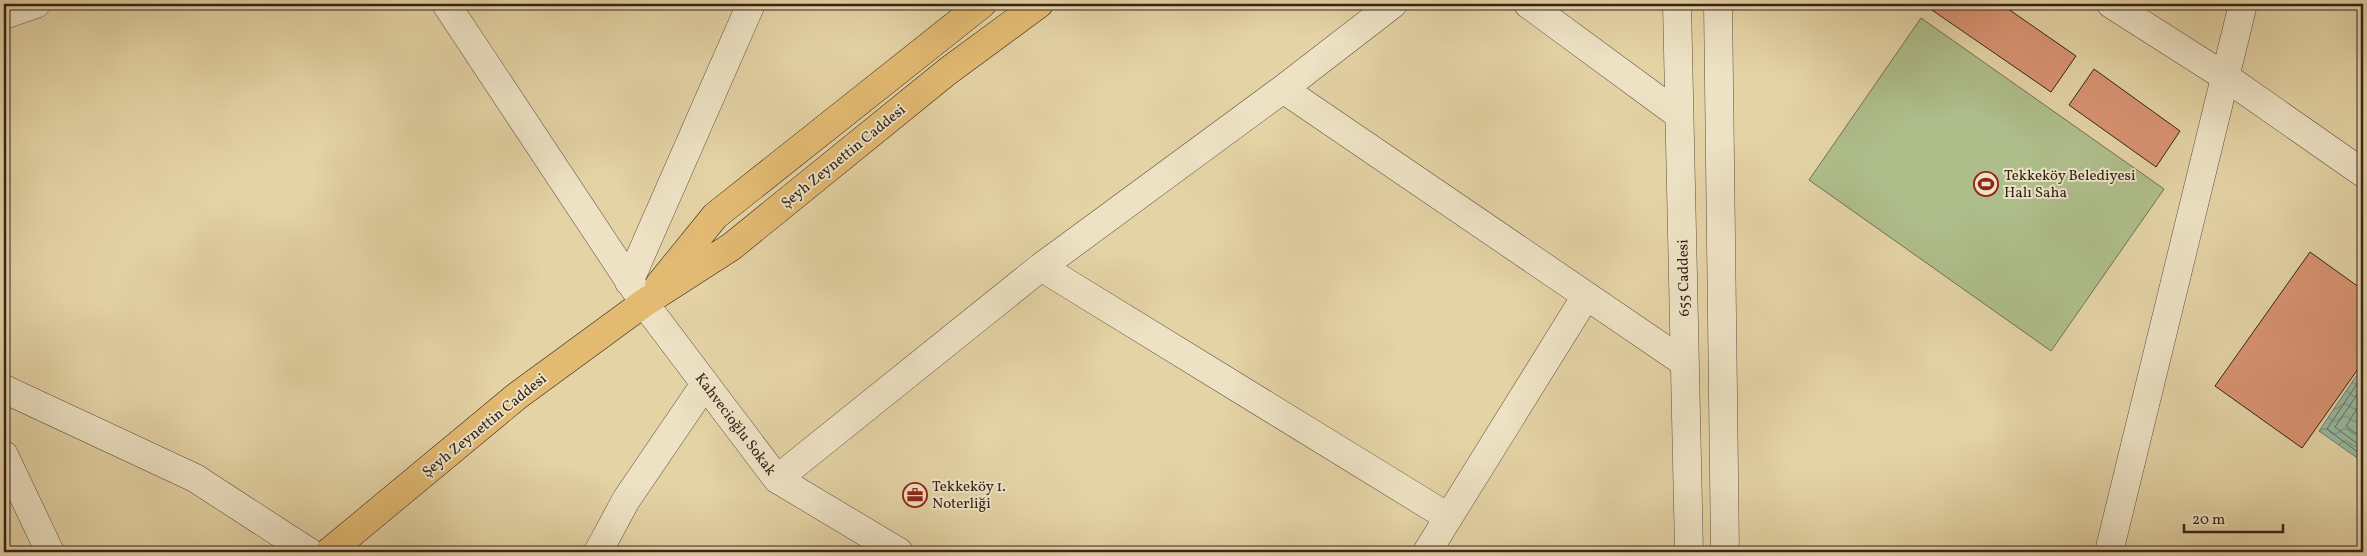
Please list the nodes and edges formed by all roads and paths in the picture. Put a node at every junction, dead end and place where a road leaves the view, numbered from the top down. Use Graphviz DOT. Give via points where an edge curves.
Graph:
graph roads {
  1 [pos="36,4"];
  2 [pos="446,4"];
  3 [pos="752,4"];
  4 [pos="982,4"];
  5 [pos="1039,4"];
  6 [pos="1393,4"];
  7 [pos="1528,4"];
  8 [pos="1677,4"];
  9 [pos="1718,4"];
  10 [pos="2110,4"];
  11 [pos="2243,4"];
  12 [pos="4,15"];
  13 [pos="2227,78"];
  14 [pos="1282,89"];
  15 [pos="1679,115"];
  16 [pos="2363,173"];
  17 [pos="1041,266"];
  18 [pos="636,292"];
  19 [pos="1586,296"];
  20 [pos="1685,363"];
  21 [pos="705,384"];
  22 [pos="4,389"];
  23 [pos="4,455"];
  24 [pos="777,478"];
  25 [pos="1448,518"];
  26 [pos="50,552"];
  27 [pos="309,552"];
  28 [pos="329,552"];
  29 [pos="598,552"];
  30 [pos="899,552"];
  31 [pos="1427,552"];
  32 [pos="1689,552"];
  33 [pos="1725,552"];
  34 [pos="2109,552"];
  1 -- 12 [label="street"];
  2 -- 18 [label="street, Kahvecioğlu Sokak"];
  3 -- 18 [label="street"];
  4 -- 18 [label="main road, Şeyh Zeynettin Caddesi" via="715,216"];
  5 -- 18 [label="main road, Şeyh Zeynettin Caddesi" via="948,71 731,247"];
  6 -- 14 [label="street"];
  7 -- 15 [label="street"];
  8 -- 15 [label="street, 655 Caddesi"];
  9 -- 33 [label="street"];
  10 -- 13 [label="street"];
  11 -- 13 [label="street"];
  13 -- 16 [label="street"];
  13 -- 34 [label="street"];
  14 -- 17 [label="street"];
  14 -- 19 [label="street"];
  15 -- 20 [label="street, 655 Caddesi"];
  17 -- 24 [label="street"];
  17 -- 25 [label="street"];
  18 -- 21 [label="street, Kahvecioğlu Sokak"];
  18 -- 28 [label="main road, Şeyh Zeynettin Caddesi"];
  19 -- 20 [label="street"];
  19 -- 25 [label="street"];
  20 -- 32 [label="street, 655 Caddesi"];
  21 -- 24 [label="street, Kahvecioğlu Sokak"];
  21 -- 29 [label="street" via="626,500"];
  22 -- 27 [label="street" via="195,478"];
  23 -- 26 [label="street"];
  24 -- 30 [label="street, Kahvecioğlu Sokak"];
  25 -- 31 [label="street"];
}
